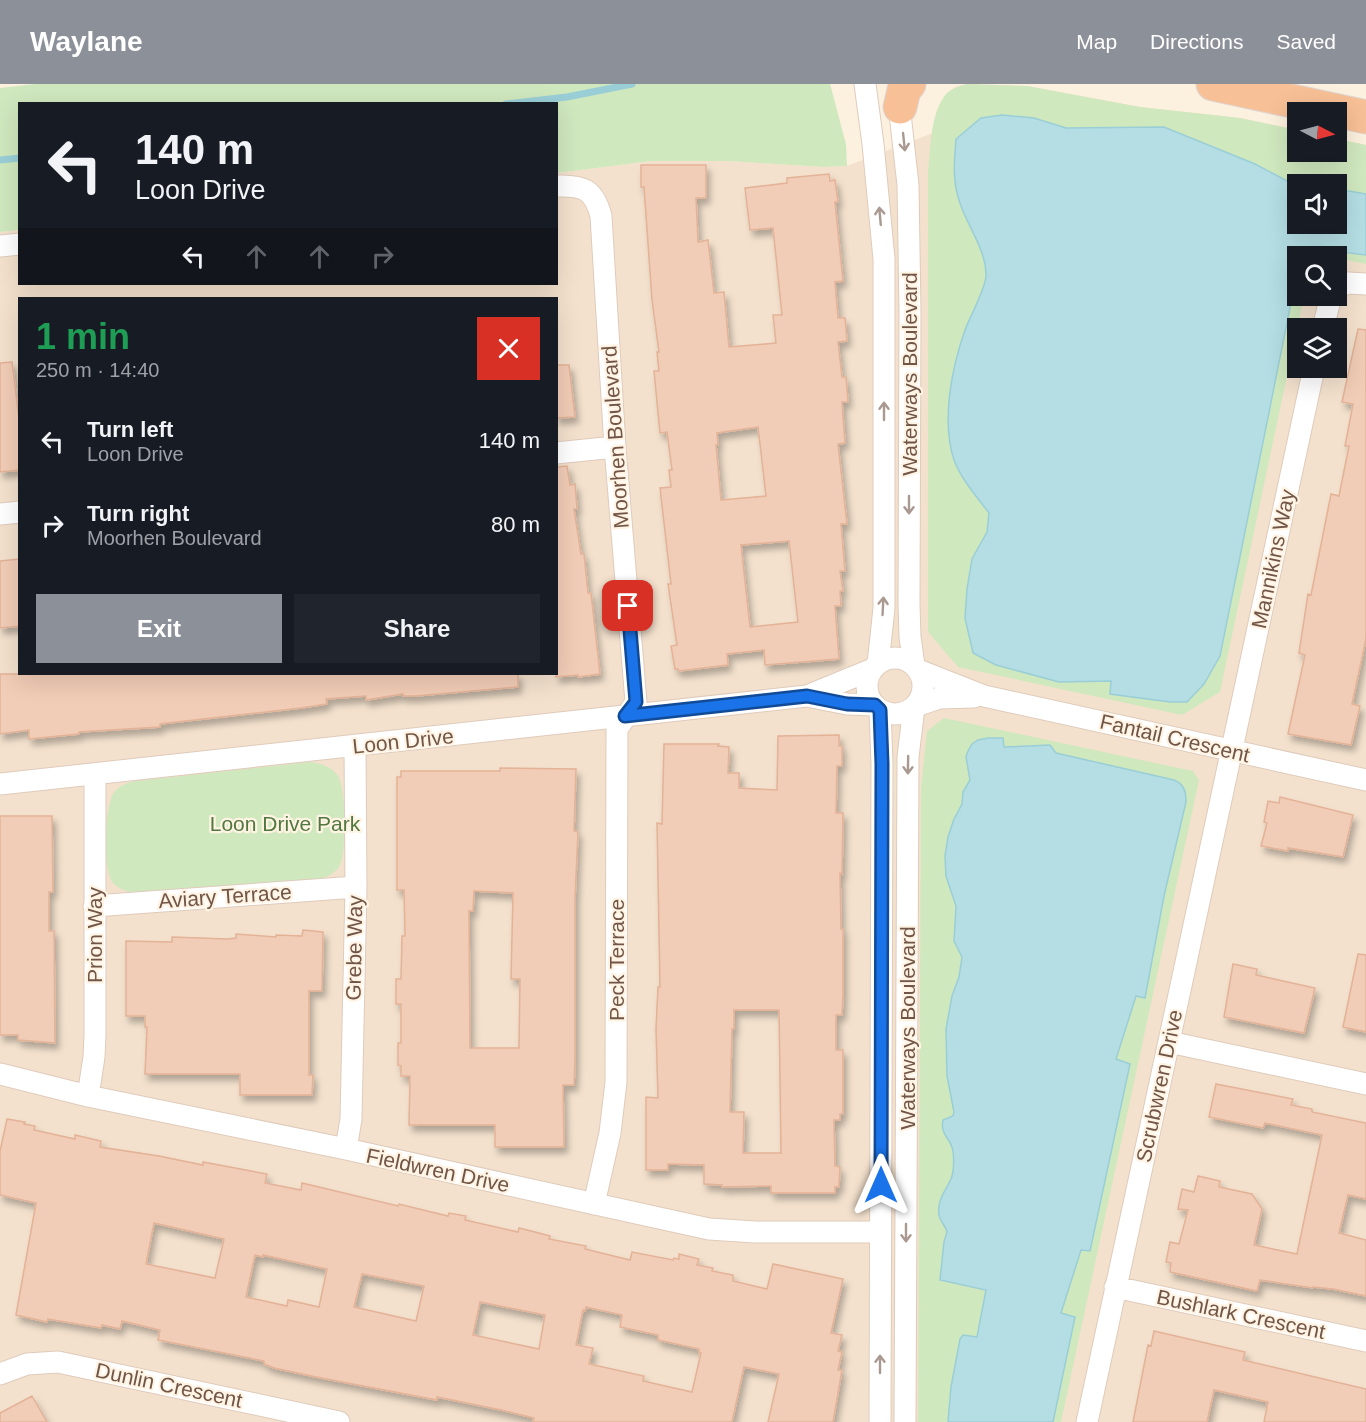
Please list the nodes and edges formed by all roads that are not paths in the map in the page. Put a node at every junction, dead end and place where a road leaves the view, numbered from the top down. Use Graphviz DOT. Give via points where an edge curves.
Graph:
graph roads {
  1 [pos="865,84"];
  2 [pos="1213,84"];
  3 [pos="901,92"];
  4 [pos="1366,117"];
  5 [pos="558,186"];
  6 [pos="18,244"];
  7 [pos="0,246"];
  8 [pos="1347,283"];
  9 [pos="1366,284"];
  10 [pos="1312,378"];
  11 [pos="615,447"];
  12 [pos="558,453"];
  13 [pos="18,512"];
  14 [pos="0,514"];
  15 [pos="875,667"];
  16 [pos="916,667"];
  17 [pos="807,696"];
  18 [pos="984,696"];
  19 [pos="915,707"];
  20 [pos="877,708"];
  21 [pos="625,716"];
  22 [pos="355,746"];
  23 [pos="1231,751"];
  24 [pos="95,774"];
  25 [pos="1366,780"];
  26 [pos="0,784"];
  27 [pos="356,887"];
  28 [pos="94,906"];
  29 [pos="1169,1042"];
  30 [pos="0,1074"];
  31 [pos="1366,1084"];
  32 [pos="88,1096"];
  33 [pos="346,1149"];
  34 [pos="594,1204"];
  35 [pos="880,1232"];
  36 [pos="1115,1287"];
  37 [pos="1366,1341"];
  38 [pos="0,1374"];
  39 [pos="339,1422"];
  40 [pos="880,1422"];
  41 [pos="905,1422"];
  42 [pos="1087,1422"];
  15 -- 1 [label="street, Waterways Boulevard, one-way" via="884,608 884,259"];
  2 -- 4 [label="highway"];
  3 -- 16 [label="street, Waterways Boulevard, one-way" via="908,185 910,311 909,604"];
  5 -- 11 [label="street, Moorhen Boulevard" via="579,186 587,191 595,199 601,216"];
  6 -- 7 [label="street"];
  8 -- 9 [label="street"];
  10 -- 23 [label="street, Mannikins Way"];
  11 -- 12 [label="street"];
  11 -- 21 [label="street, Moorhen Boulevard" via="636,702"];
  13 -- 14 [label="street"];
  15 -- 16 [label="street" via="896,658"];
  15 -- 17 [label="street, Loon Drive"];
  15 -- 20 [label="street" via="867,688"];
  16 -- 18 [label="street, Fantail Crescent"];
  16 -- 19 [label="street" via="924,688"];
  17 -- 20 [label="street, Loon Drive"];
  17 -- 21 [label="street, Loon Drive"];
  18 -- 19 [label="street, Fantail Crescent" via="939,698"];
  18 -- 23 [label="street, Fantail Crescent"];
  19 -- 20 [label="street" via="897,714"];
  19 -- 41 [label="street, Waterways Boulevard, one-way" via="908,757"];
  20 -- 35 [label="street, Waterways Boulevard" via="882,764"];
  21 -- 22 [label="street, Loon Drive"];
  21 -- 34 [label="street, Peck Terrace" via="617,729 615,1101"];
  22 -- 24 [label="street, Loon Drive"];
  22 -- 27 [label="street, Grebe Way"];
  23 -- 25 [label="street, Fantail Crescent"];
  23 -- 29 [label="street, Scrubwren Drive"];
  24 -- 26 [label="street, Loon Drive"];
  24 -- 28 [label="street, Prion Way"];
  27 -- 28 [label="street, Aviary Terrace"];
  27 -- 33 [label="street, Grebe Way" via="351,1119"];
  28 -- 32 [label="street, Prion Way" via="94,1046"];
  29 -- 31 [label="street"];
  29 -- 36 [label="street, Scrubwren Drive"];
  30 -- 32 [label="street, Fieldwren Drive"];
  32 -- 33 [label="street, Fieldwren Drive"];
  33 -- 34 [label="street, Fieldwren Drive"];
  34 -- 35 [label="street, Fieldwren Drive" via="726,1231"];
  40 -- 35 [label="street, Waterways Boulevard, one-way"];
  36 -- 37 [label="street, Bushlark Crescent"];
  36 -- 42 [label="street, Scrubwren Drive"];
  38 -- 39 [label="street, Dunlin Crescent" via="27,1364 58,1362"];
}
